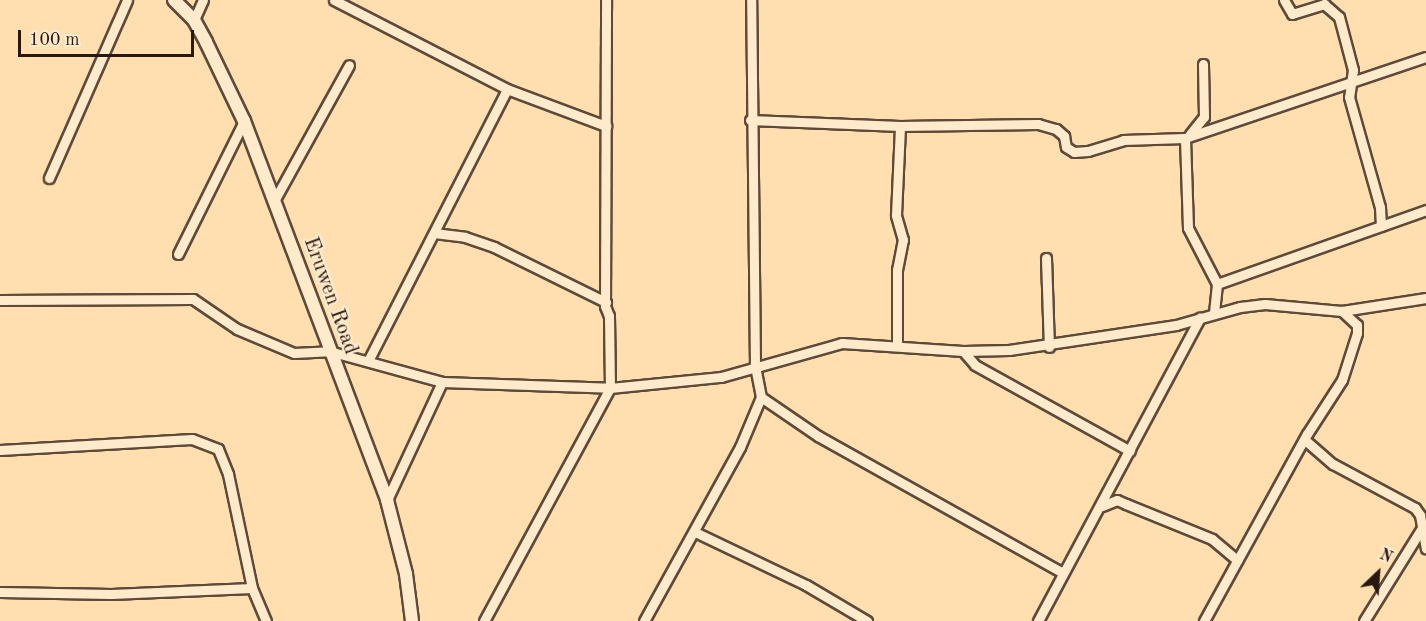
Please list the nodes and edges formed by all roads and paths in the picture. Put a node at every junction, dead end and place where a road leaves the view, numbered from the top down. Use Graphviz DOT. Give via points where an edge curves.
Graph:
graph roads {
  1 [pos="127,0"];
  2 [pos="174,0"];
  3 [pos="203,0"];
  4 [pos="333,0"];
  5 [pos="606,0"];
  6 [pos="751,0"];
  7 [pos="1284,0"];
  8 [pos="194,20"];
  9 [pos="1426,57"];
  10 [pos="1203,64"];
  11 [pos="349,65"];
  12 [pos="1351,85"];
  13 [pos="507,89"];
  14 [pos="750,120"];
  15 [pos="244,121"];
  16 [pos="606,126"];
  17 [pos="900,126"];
  18 [pos="1185,138"];
  19 [pos="50,178"];
  20 [pos="274,201"];
  21 [pos="1426,210"];
  22 [pos="1381,226"];
  23 [pos="434,233"];
  24 [pos="178,254"];
  25 [pos="1046,258"];
  26 [pos="1216,284"];
  27 [pos="1426,298"];
  28 [pos="0,300"];
  29 [pos="606,302"];
  30 [pos="1342,311"];
  31 [pos="1214,312"];
  32 [pos="1200,317"];
  33 [pos="897,345"];
  34 [pos="1049,346"];
  35 [pos="329,351"];
  36 [pos="963,351"];
  37 [pos="368,361"];
  38 [pos="755,365"];
  39 [pos="442,382"];
  40 [pos="610,388"];
  41 [pos="761,397"];
  42 [pos="1305,441"];
  43 [pos="0,450"];
  44 [pos="1130,451"];
  45 [pos="387,500"];
  46 [pos="1100,508"];
  47 [pos="1424,524"];
  48 [pos="695,532"];
  49 [pos="1426,548"];
  50 [pos="1237,560"];
  51 [pos="1063,573"];
  52 [pos="252,588"];
  53 [pos="0,592"];
  54 [pos="266,621"];
  55 [pos="412,621"];
  56 [pos="484,621"];
  57 [pos="644,621"];
  58 [pos="867,621"];
  59 [pos="1038,621"];
  60 [pos="1204,621"];
  61 [pos="1364,621"];
  1 -- 19 [label="street"];
  2 -- 8 [label="street, Eruwen Road"];
  3 -- 8 [label="street"];
  4 -- 13 [label="street"];
  5 -- 16 [label="street"];
  6 -- 14 [label="street"];
  7 -- 12 [label="street" via="1292,14 1324,4 1334,9 1353,70"];
  8 -- 15 [label="street, Eruwen Road"];
  9 -- 12 [label="street"];
  10 -- 18 [label="street" via="1204,117 1199,127"];
  11 -- 20 [label="street"];
  12 -- 18 [label="street"];
  12 -- 22 [label="street" via="1349,98 1380,207"];
  13 -- 16 [label="street"];
  13 -- 23 [label="street"];
  14 -- 17 [label="street"];
  14 -- 38 [label="street"];
  15 -- 20 [label="street, Eruwen Road"];
  15 -- 24 [label="street"];
  16 -- 29 [label="street"];
  17 -- 18 [label="street" via="1038,124 1056,129 1064,136 1066,147 1074,152 1123,140"];
  17 -- 33 [label="street" via="896,215 903,240 897,270"];
  18 -- 26 [label="street" via="1188,228"];
  20 -- 35 [label="street, Eruwen Road"];
  21 -- 22 [label="street"];
  22 -- 26 [label="street"];
  23 -- 29 [label="street" via="465,237 494,247"];
  23 -- 37 [label="street"];
  25 -- 34 [label="street"];
  26 -- 31 [label="street"];
  27 -- 30 [label="street"];
  28 -- 35 [label="street" via="193,299 237,329 294,353"];
  29 -- 40 [label="street"];
  30 -- 31 [label="street" via="1265,304"];
  30 -- 42 [label="street" via="1357,325 1356,341 1342,380"];
  31 -- 32 [label="street"];
  32 -- 34 [label="street" via="1176,325"];
  32 -- 44 [label="street"];
  33 -- 36 [label="street"];
  33 -- 38 [label="street" via="842,343"];
  34 -- 36 [label="street"];
  35 -- 37 [label="street"];
  35 -- 45 [label="street, Eruwen Road"];
  36 -- 44 [label="street" via="975,365"];
  37 -- 39 [label="street"];
  38 -- 40 [label="street" via="720,377"];
  38 -- 41 [label="street"];
  39 -- 40 [label="street"];
  39 -- 45 [label="street"];
  40 -- 56 [label="street"];
  41 -- 48 [label="street" via="740,447 705,504"];
  41 -- 51 [label="street" via="818,436 871,462"];
  42 -- 47 [label="street" via="1333,464 1409,503"];
  42 -- 50 [label="street"];
  43 -- 52 [label="street" via="192,439 209,443 223,456"];
  44 -- 46 [label="street"];
  45 -- 55 [label="street, Eruwen Road" via="406,574"];
  46 -- 50 [label="street" via="1118,500 1212,539"];
  46 -- 51 [label="street"];
  47 -- 49 [label="street"];
  47 -- 61 [label="street"];
  48 -- 57 [label="street"];
  48 -- 58 [label="street" via="806,585"];
  50 -- 60 [label="street"];
  51 -- 59 [label="street"];
  52 -- 53 [label="street" via="111,594"];
  52 -- 54 [label="street"];
}
